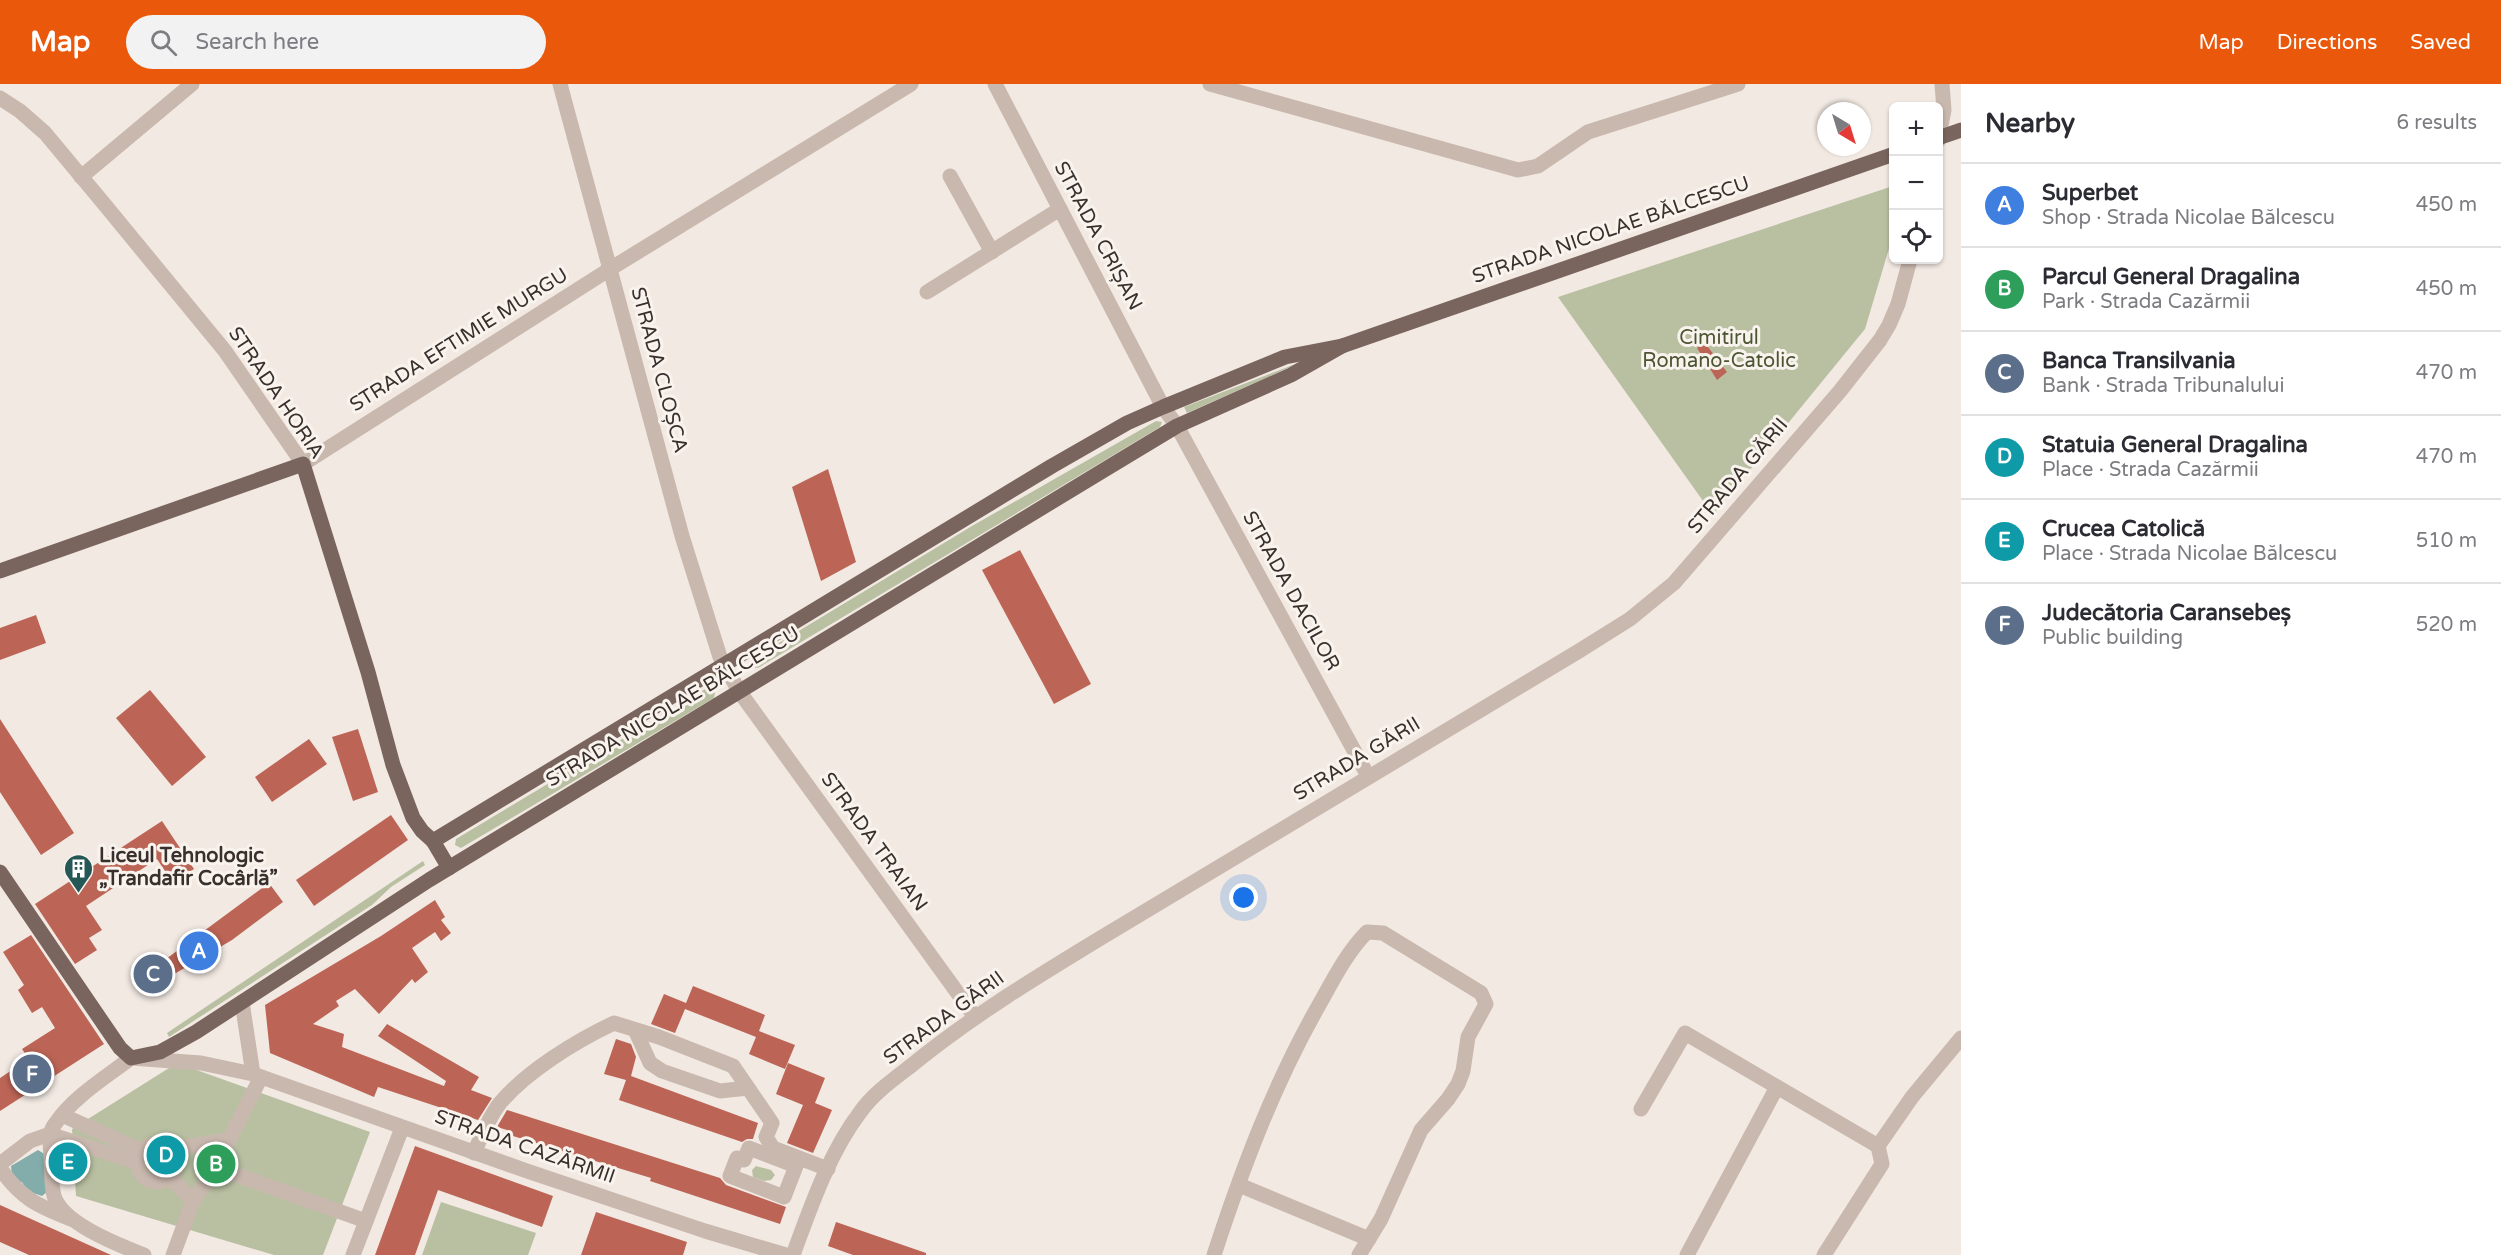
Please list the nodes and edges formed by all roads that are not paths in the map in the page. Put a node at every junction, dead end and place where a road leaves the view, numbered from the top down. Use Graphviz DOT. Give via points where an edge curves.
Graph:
graph roads {
  1 [pos="192,84"];
  2 [pos="560,84"];
  3 [pos="912,84"];
  4 [pos="995,84"];
  5 [pos="1210,84"];
  6 [pos="1738,84"];
  7 [pos="1942,84"];
  8 [pos="0,98"];
  9 [pos="1943,115"];
  10 [pos="1961,130"];
  11 [pos="1943,138"];
  12 [pos="1889,155"];
  13 [pos="950,176"];
  14 [pos="81,177"];
  15 [pos="1060,209"];
  16 [pos="992,252"];
  17 [pos="1909,264"];
  18 [pos="610,270"];
  19 [pos="927,292"];
  20 [pos="1342,346"];
  21 [pos="1163,407"];
  22 [pos="1178,426"];
  23 [pos="303,464"];
  24 [pos="0,571"];
  25 [pos="724,666"];
  26 [pos="739,691"];
  27 [pos="1368,776"];
  28 [pos="433,841"];
  29 [pos="449,868"];
  30 [pos="0,872"];
  31 [pos="242,1002"];
  32 [pos="975,1017"];
  33 [pos="636,1032"];
  34 [pos="1961,1038"];
  35 [pos="131,1058"];
  36 [pos="257,1076"];
  37 [pos="1777,1087"];
  38 [pos="748,1088"];
  39 [pos="1641,1109"];
  40 [pos="62,1115"];
  41 [pos="402,1128"];
  42 [pos="50,1134"];
  43 [pos="229,1140"];
  44 [pos="1878,1146"];
  45 [pos="170,1149"];
  46 [pos="474,1153"];
  47 [pos="140,1157"];
  48 [pos="0,1166"];
  49 [pos="215,1167"];
  50 [pos="828,1169"];
  51 [pos="170,1177"];
  52 [pos="1239,1185"];
  53 [pos="194,1201"];
  54 [pos="76,1221"];
  55 [pos="366,1221"];
  56 [pos="1369,1239"];
  57 [pos="144,1255"];
  58 [pos="173,1255"];
  59 [pos="353,1255"];
  60 [pos="786,1255"];
  61 [pos="793,1255"];
  62 [pos="1214,1255"];
  63 [pos="1359,1255"];
  64 [pos="1687,1255"];
  65 [pos="1824,1255"];
  1 -- 14 [label="street"];
  2 -- 18 [label="street, STRADA CLOȘCA"];
  3 -- 18 [label="street, STRADA EFTIMIE MURGU"];
  4 -- 15 [label="street, STRADA CRIȘAN"];
  5 -- 6 [label="street" via="1518,170 1538,166 1588,132"];
  7 -- 9 [label="street"];
  8 -- 14 [label="street, STRADA HORIA" via="38,127"];
  10 -- 11 [label="main road, bridge"];
  12 -- 20 [label="main road, STRADA NICOLAE BĂLCESCU"];
  13 -- 16 [label="street"];
  14 -- 23 [label="street, STRADA HORIA" via="225,351"];
  15 -- 16 [label="street"];
  15 -- 21 [label="street, STRADA CRIȘAN"];
  16 -- 19 [label="street"];
  17 -- 27 [label="street, STRADA GĂRII" via="1898,304 1880,340 1674,583 1622,624"];
  18 -- 23 [label="street, STRADA EFTIMIE MURGU"];
  18 -- 25 [label="street, STRADA CLOȘCA" via="682,536"];
  20 -- 21 [label="main road, STRADA NICOLAE BĂLCESCU" via="1285,357"];
  20 -- 22 [label="main road, STRADA NICOLAE BĂLCESCU" via="1291,375"];
  21 -- 22 [label="street, STRADA CRIȘAN"];
  21 -- 25 [label="main road, STRADA NICOLAE BĂLCESCU" via="1052,466"];
  22 -- 26 [label="main road, STRADA NICOLAE BĂLCESCU"];
  22 -- 27 [label="street, STRADA DACILOR"];
  23 -- 24 [label="main road, STRADA EFTIMIE MURGU"];
  23 -- 28 [label="main road, STRADA HORIA" via="393,765 413,818"];
  25 -- 26 [label="street, STRADA CLOȘCA"];
  25 -- 28 [label="main road, STRADA NICOLAE BĂLCESCU"];
  26 -- 29 [label="main road, STRADA NICOLAE BĂLCESCU"];
  26 -- 32 [label="street, STRADA TRAIAN"];
  27 -- 32 [label="street, STRADA GĂRII"];
  28 -- 29 [label="main road, STRADA HORIA"];
  29 -- 31 [label="main road, STRADA NICOLAE BĂLCESCU"];
  30 -- 35 [label="main road" via="120,1048"];
  31 -- 35 [label="main road, STRADA NICOLAE BĂLCESCU" via="178,1043 160,1052"];
  31 -- 36 [label="street"];
  32 -- 50 [label="street, STRADA GĂRII" via="888,1084 861,1110"];
  33 -- 38 [label="street" via="733,1066"];
  33 -- 38 [label="street" via="650,1063 662,1071 720,1091"];
  33 -- 46 [label="street" via="614,1023 536,1071 499,1104"];
  34 -- 44 [label="street"];
  35 -- 36 [label="street, STRADA CAZĂRMII" via="201,1064"];
  35 -- 40 [label="street, STRADA NICOLAE BĂLCESCU"];
  36 -- 41 [label="street, STRADA CAZĂRMII"];
  36 -- 43 [label="street"];
  37 -- 39 [label="street" via="1685,1033"];
  37 -- 44 [label="street"];
  37 -- 64 [label="street"];
  38 -- 50 [label="street" via="772,1123 766,1137 773,1148"];
  40 -- 42 [label="street, STRADA NICOLAE BĂLCESCU"];
  40 -- 47 [label="street"];
  41 -- 46 [label="street, STRADA CAZĂRMII"];
  41 -- 55 [label="street"];
  42 -- 47 [label="street"];
  42 -- 48 [label="street" via="30,1141"];
  42 -- 54 [label="street" via="54,1197"];
  43 -- 45 [label="street"];
  43 -- 49 [label="street"];
  44 -- 65 [label="street" via="1882,1164"];
  45 -- 47 [label="street" via="153,1144"];
  45 -- 51 [label="street" via="176,1166"];
  46 -- 60 [label="street, STRADA CAZĂRMII"];
  47 -- 51 [label="street" via="142,1175 147,1179 159,1182"];
  48 -- 54 [label="street" via="13,1187 40,1207"];
  49 -- 53 [label="street"];
  49 -- 55 [label="street"];
  50 -- 61 [label="street, STRADA GĂRII"];
  51 -- 53 [label="street"];
  52 -- 56 [label="street"];
  52 -- 56 [label="street" via="1278,1082 1325,994 1359,940 1367,932 1383,933 1480,993 1486,1004 1468,1037 1458,1084 1421,1130"];
  52 -- 62 [label="street"];
  53 -- 58 [label="street"];
  54 -- 57 [label="street" via="104,1239"];
  55 -- 59 [label="street"];
  56 -- 63 [label="street"];
}
